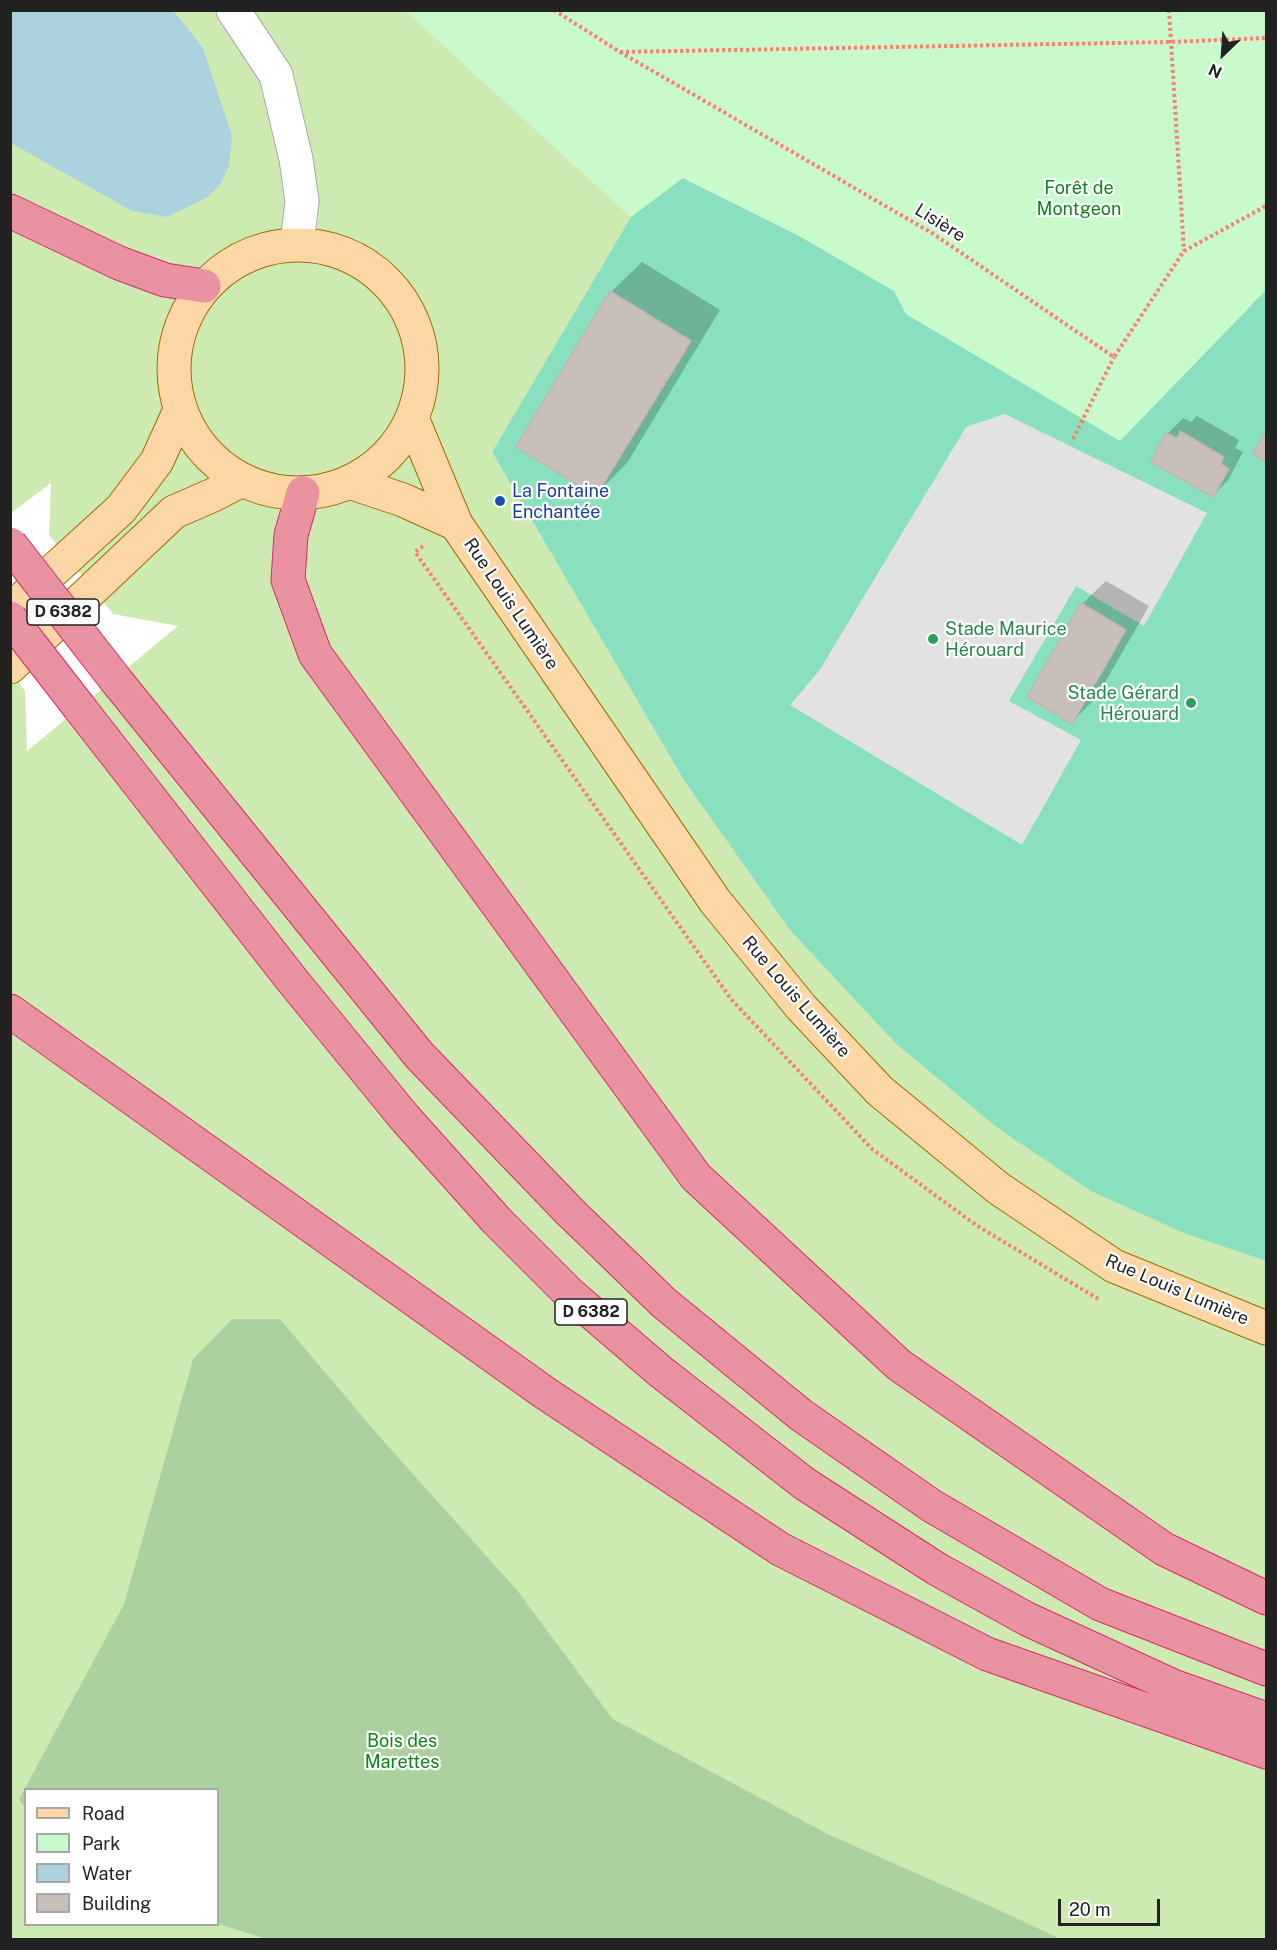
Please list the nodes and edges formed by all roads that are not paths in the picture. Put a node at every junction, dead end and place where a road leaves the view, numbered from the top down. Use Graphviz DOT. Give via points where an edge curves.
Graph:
graph roads {
  1 [pos="233,10"];
  2 [pos="10,211"];
  3 [pos="297,244"];
  4 [pos="204,286"];
  5 [pos="180,410"];
  6 [pos="412,418"];
  7 [pos="242,480"];
  8 [pos="349,482"];
  9 [pos="303,493"];
  10 [pos="456,524"];
  11 [pos="10,544"];
  12 [pos="10,610"];
  13 [pos="10,618"];
  14 [pos="10,666"];
  15 [pos="10,1011"];
  16 [pos="1266,1328"];
  17 [pos="1266,1598"];
  18 [pos="1266,1669"];
  19 [pos="1266,1719"];
  20 [pos="1266,1752"];
  1 -- 3 [label="street" via="276,75 302,201"];
  2 -- 4 [label="highway" via="119,263 165,280"];
  3 -- 4 [label="main road" via="262,249 231,263"];
  3 -- 6 [label="main road" via="337,250 374,270 402,300 419,338 422,379"];
  4 -- 5 [label="main road" via="186,313 175,345 174,378"];
  5 -- 7 [label="main road" via="195,438 216,462"];
  5 -- 12 [label="main road" via="157,461 121,509"];
  6 -- 8 [label="main road" via="397,445 375,466"];
  6 -- 10 [label="main road, Rue Louis Lumière"];
  7 -- 9 [label="main road" via="272,490"];
  7 -- 14 [label="main road" via="174,512"];
  8 -- 9 [label="main road"];
  8 -- 10 [label="main road"];
  9 -- 17 [label="highway" via="291,535 288,580 315,654 696,1177 899,1365 1164,1549"];
  10 -- 16 [label="main road, Rue Louis Lumière" via="715,901 801,1007 880,1091 998,1188 1114,1266"];
  11 -- 18 [label="highway, D 6382, bridge" via="419,1055 664,1303 801,1415 932,1506 1100,1604"];
  13 -- 19 [label="highway, D 6382, bridge" via="292,980 404,1117 505,1230 570,1294 651,1364 805,1484 938,1569 1027,1619 1173,1686"];
  15 -- 20 [label="highway" via="545,1393 780,1549 987,1654"];
}
